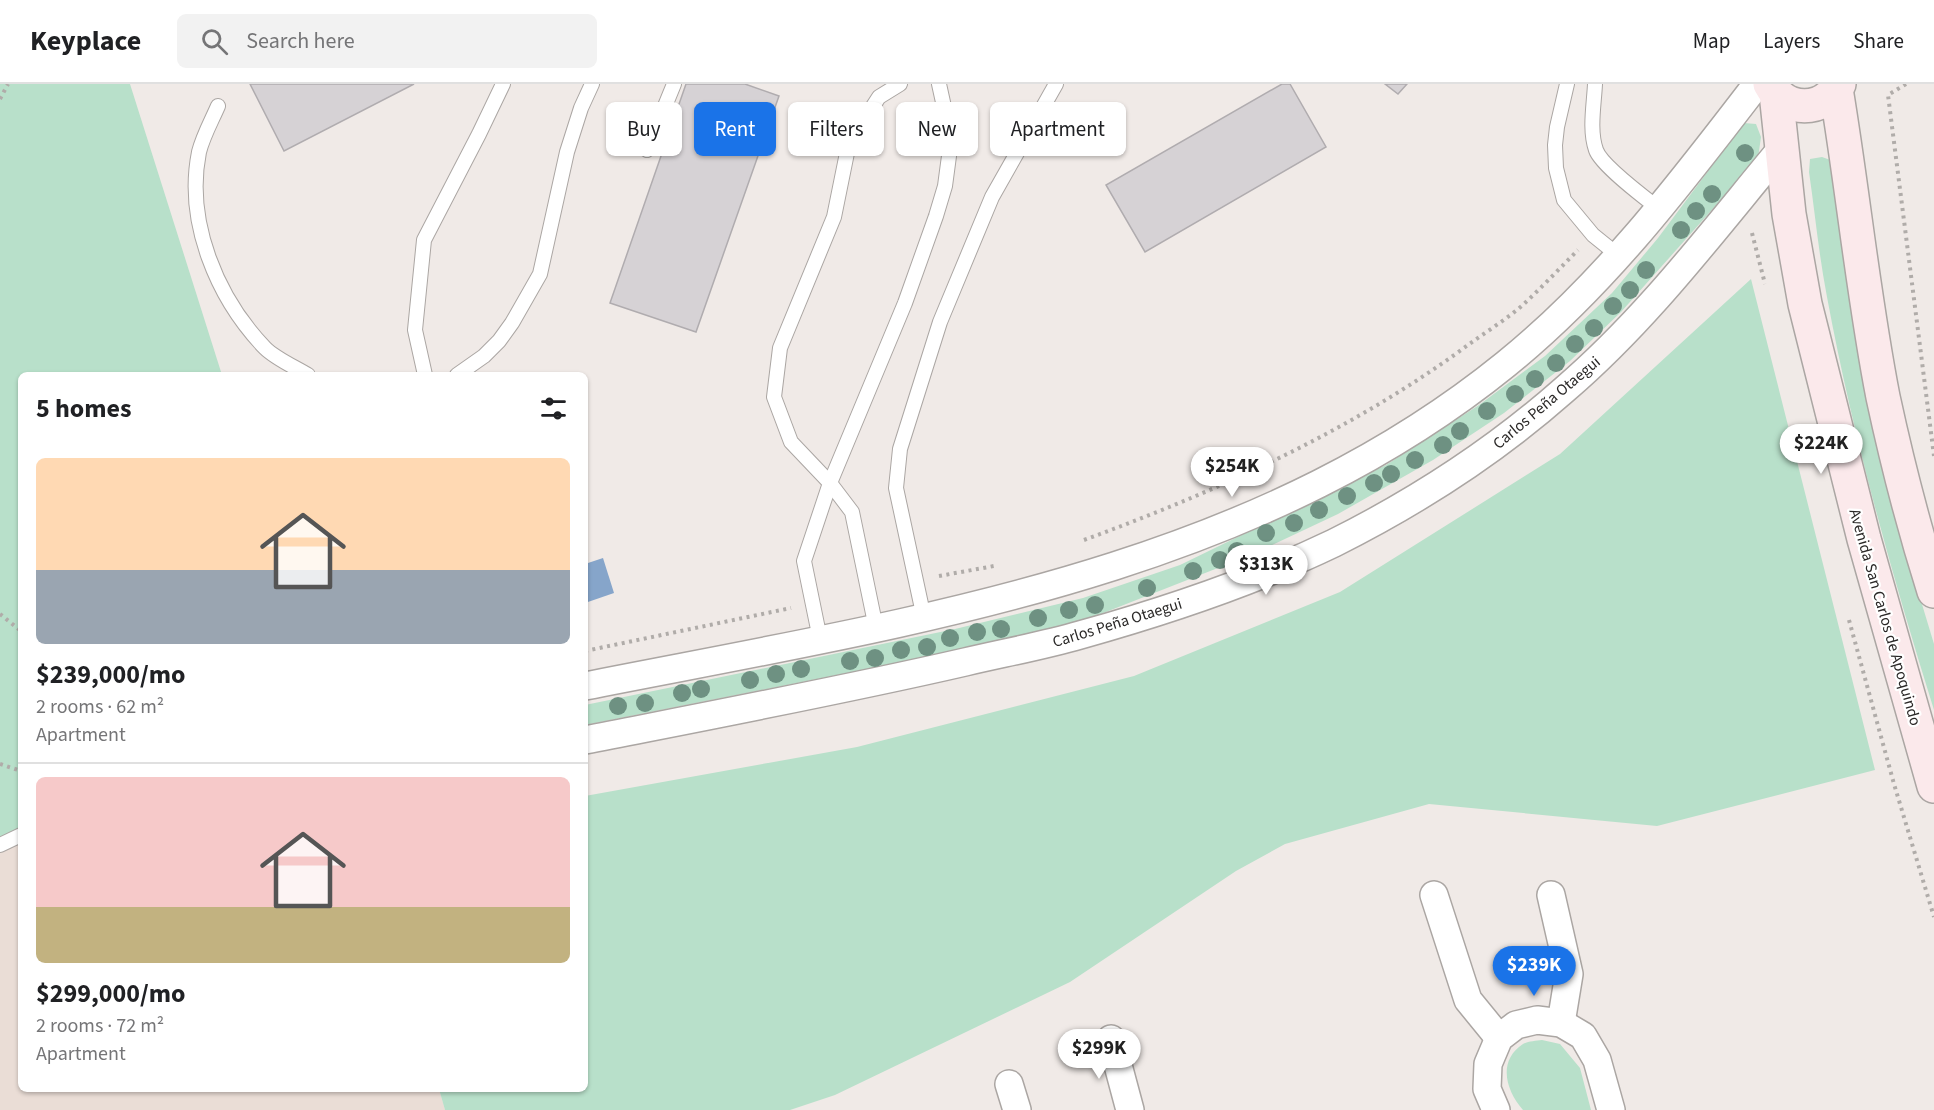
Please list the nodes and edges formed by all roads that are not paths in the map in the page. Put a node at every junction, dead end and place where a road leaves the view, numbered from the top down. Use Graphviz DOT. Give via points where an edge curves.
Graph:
graph roads {
  1 [pos="503,84"];
  2 [pos="592,84"];
  3 [pos="674,84"];
  4 [pos="900,84"];
  5 [pos="939,84"];
  6 [pos="1056,84"];
  7 [pos="1567,84"];
  8 [pos="1595,84"];
  9 [pos="1837,86"];
  10 [pos="1768,87"];
  11 [pos="666,102"];
  12 [pos="218,105"];
  13 [pos="1782,148"];
  14 [pos="1658,208"];
  15 [pos="1619,256"];
  16 [pos="303,372"];
  17 [pos="424,372"];
  18 [pos="461,372"];
  19 [pos="830,483"];
  20 [pos="1934,591"];
  21 [pos="924,618"];
  22 [pos="876,628"];
  23 [pos="820,639"];
  24 [pos="588,685"];
  25 [pos="588,739"];
  26 [pos="1934,786"];
  27 [pos="18,836"];
  28 [pos="0,845"];
  29 [pos="1434,895"];
  30 [pos="1551,895"];
  31 [pos="1561,1023"];
  32 [pos="1499,1038"];
  33 [pos="1111,1039"];
  34 [pos="1009,1084"];
  35 [pos="1017,1110"];
  36 [pos="1130,1110"];
  37 [pos="1496,1110"];
  38 [pos="1611,1110"];
  1 -- 17 [label="lane" via="424,240 415,330"];
  2 -- 18 [label="lane" via="567,152 540,274 499,340"];
  3 -- 11 [label="lane"];
  4 -- 19 [label="lane" via="879,97 849,144 834,217 780,348 774,397 791,442"];
  5 -- 19 [label="lane" via="948,125 945,186 905,303"];
  6 -- 21 [label="lane" via="992,197 940,322 900,450 896,488"];
  7 -- 15 [label="lane" via="1555,145 1564,200 1593,235"];
  8 -- 14 [label="lane" via="1593,140 1597,154"];
  9 -- 10 [label="street" via="1826,100 1803,107 1788,103"];
  9 -- 20 [label="street" via="1884,397"];
  10 -- 13 [label="street, Avenida San Carlos de Apoquindo"];
  10 -- 14 [label="street" via="1717,136"];
  12 -- 16 [label="lane" via="200,150 195,187 205,249 227,299 267,350"];
  13 -- 25 [label="street, Carlos Peña Otaegui" via="1650,308 1565,390 1454,474 1333,543 1204,595 1078,636"];
  13 -- 26 [label="street, Avenida San Carlos de Apoquindo" via="1797,265 1821,373"];
  14 -- 15 [label="street"];
  15 -- 21 [label="street" via="1506,364 1414,430 1352,467 1297,495 1161,552 1058,584"];
  19 -- 22 [label="lane" via="852,512"];
  19 -- 23 [label="lane" via="804,561"];
  21 -- 22 [label="street"];
  22 -- 23 [label="street"];
  23 -- 24 [label="street"];
  27 -- 28 [label="lane"];
  29 -- 32 [label="street" via="1468,1000"];
  30 -- 31 [label="street" via="1569,974"];
  31 -- 32 [label="street" via="1537,1020 1516,1025"];
  31 -- 38 [label="street" via="1583,1036 1597,1060"];
  32 -- 37 [label="street" via="1488,1064 1487,1089"];
  33 -- 36 [label="street"];
  34 -- 35 [label="street"];
}
